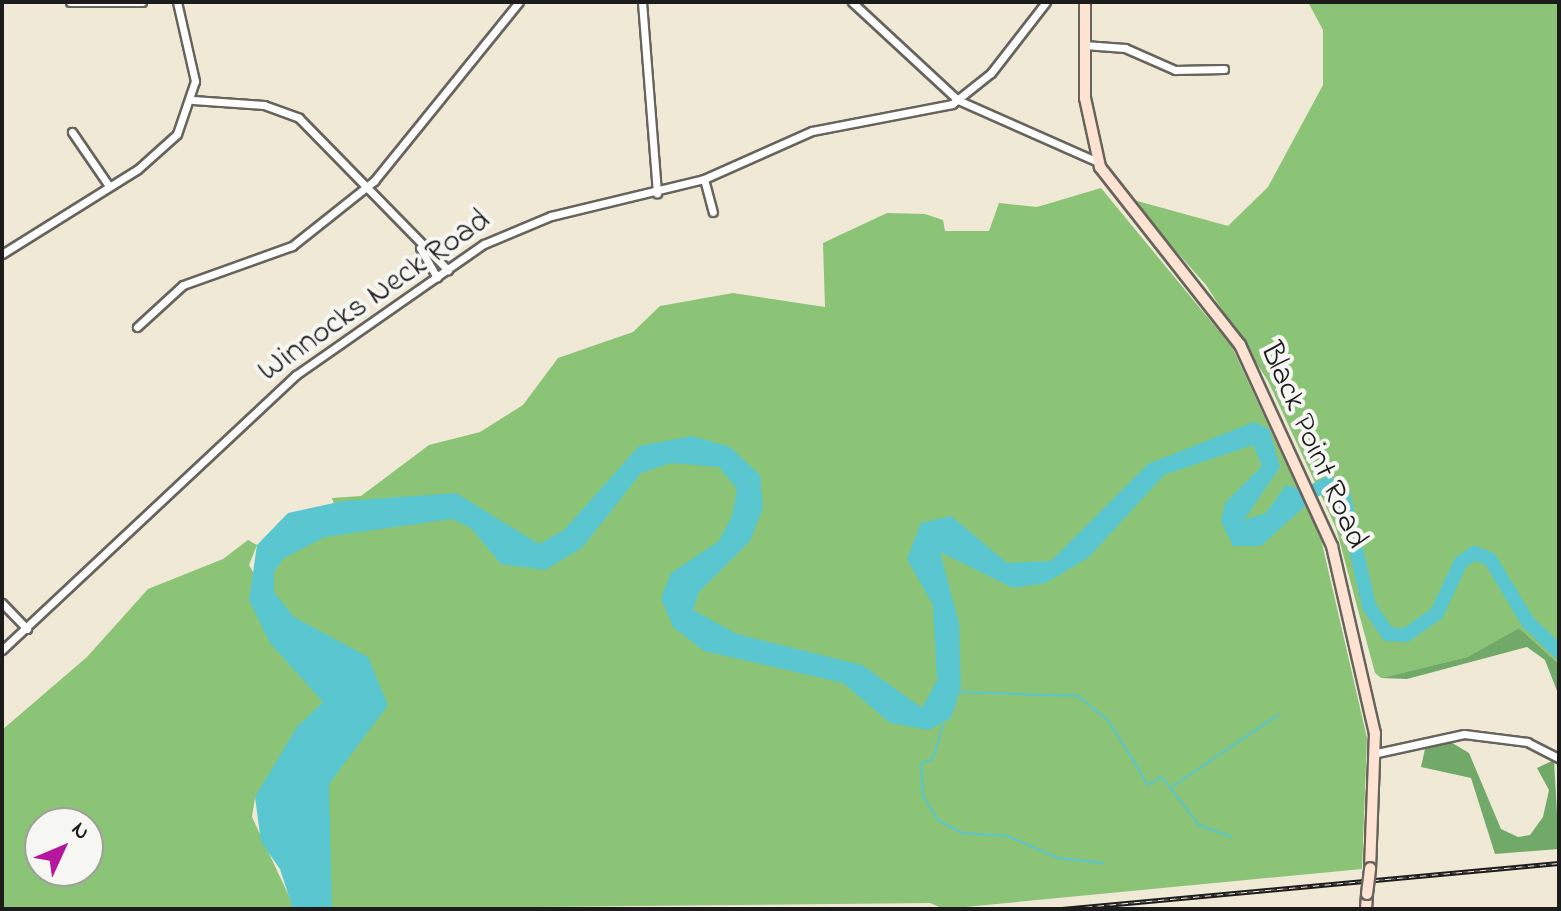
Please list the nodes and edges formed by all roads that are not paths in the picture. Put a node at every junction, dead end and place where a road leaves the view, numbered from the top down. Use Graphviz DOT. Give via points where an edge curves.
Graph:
graph roads {
  1 [pos="70,2"];
  2 [pos="142,2"];
  3 [pos="177,2"];
  4 [pos="519,2"];
  5 [pos="642,2"];
  6 [pos="852,2"];
  7 [pos="1046,2"];
  8 [pos="1085,2"];
  9 [pos="1084,45"];
  10 [pos="1224,69"];
  11 [pos="193,100"];
  12 [pos="958,100"];
  13 [pos="72,132"];
  14 [pos="1098,162"];
  15 [pos="704,179"];
  16 [pos="109,186"];
  17 [pos="366,187"];
  18 [pos="657,193"];
  19 [pos="713,212"];
  20 [pos="419,246"];
  21 [pos="2,254"];
  22 [pos="448,270"];
  23 [pos="437,278"];
  24 [pos="137,327"];
  25 [pos="2,603"];
  26 [pos="27,629"];
  27 [pos="2,650"];
  28 [pos="1377,753"];
  29 [pos="1559,758"];
  30 [pos="1366,909"];
  1 -- 2 [label="street"];
  3 -- 11 [label="street" via="191,47"];
  4 -- 17 [label="street"];
  5 -- 18 [label="street"];
  6 -- 12 [label="street"];
  7 -- 12 [label="street, Winnocks Neck Road" via="1001,62"];
  8 -- 9 [label="main road"];
  9 -- 10 [label="street" via="1125,48 1175,70"];
  9 -- 14 [label="main road"];
  11 -- 16 [label="street" via="166,147"];
  11 -- 17 [label="street" via="293,113"];
  12 -- 14 [label="street"];
  12 -- 15 [label="street, Winnocks Neck Road" via="812,131"];
  13 -- 16 [label="street"];
  14 -- 28 [label="main road, Black Point Road" via="1240,345 1304,479 1346,597"];
  15 -- 18 [label="street, Winnocks Neck Road"];
  15 -- 19 [label="street"];
  16 -- 21 [label="street"];
  17 -- 20 [label="street"];
  17 -- 24 [label="street" via="292,246 176,289"];
  18 -- 22 [label="street, Winnocks Neck Road" via="521,226"];
  20 -- 22 [label="street"];
  20 -- 23 [label="street"];
  22 -- 23 [label="street, Winnocks Neck Road"];
  23 -- 26 [label="street, Winnocks Neck Road" via="296,375"];
  25 -- 26 [label="street"];
  26 -- 27 [label="street, Winnocks Neck Road"];
  28 -- 29 [label="street" via="1464,734 1536,744"];
  28 -- 30 [label="main road, Black Point Road, bridge"];
}
